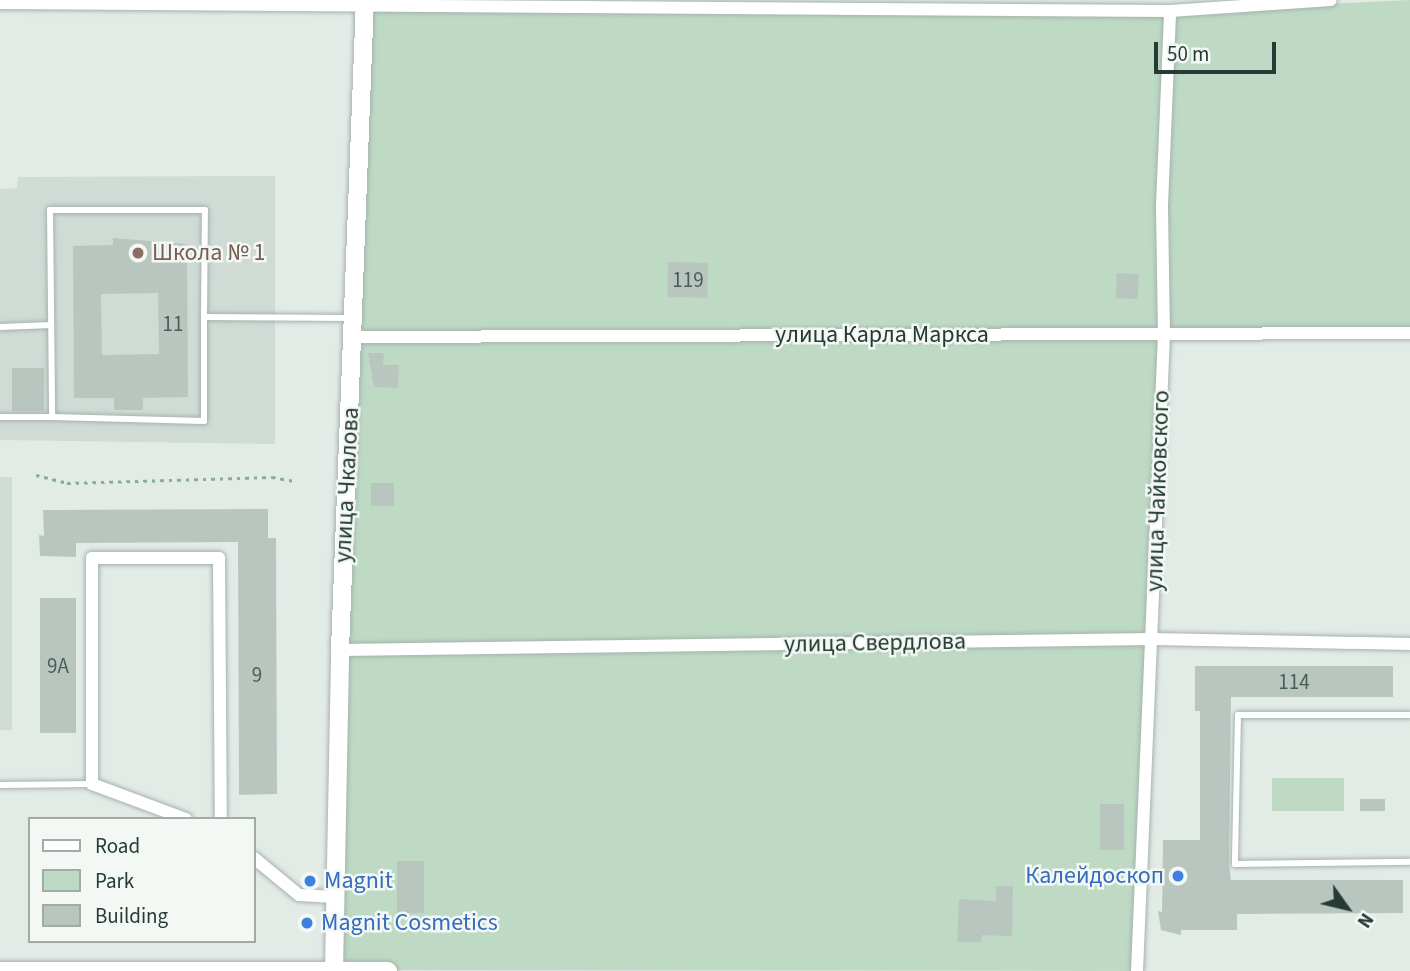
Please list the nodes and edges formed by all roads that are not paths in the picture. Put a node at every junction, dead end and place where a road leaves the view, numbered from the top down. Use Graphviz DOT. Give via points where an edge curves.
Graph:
graph roads {
  1 [pos="1331,0"];
  2 [pos="365,2"];
  3 [pos="0,4"];
  4 [pos="1170,11"];
  5 [pos="204,317"];
  6 [pos="354,318"];
  7 [pos="51,325"];
  8 [pos="0,327"];
  9 [pos="1410,333"];
  10 [pos="1164,335"];
  11 [pos="353,337"];
  12 [pos="0,417"];
  13 [pos="52,417"];
  14 [pos="1153,639"];
  15 [pos="1410,644"];
  16 [pos="340,650"];
  17 [pos="1410,715"];
  18 [pos="92,784"];
  19 [pos="0,785"];
  20 [pos="181,817"];
  21 [pos="222,817"];
  22 [pos="256,860"];
  23 [pos="1410,862"];
  24 [pos="335,897"];
  25 [pos="334,970"];
  26 [pos="0,971"];
  27 [pos="388,971"];
  28 [pos="1137,971"];
  1 -- 4 [label="street"];
  2 -- 3 [label="street"];
  2 -- 4 [label="street"];
  2 -- 6 [label="street, улица Чкалова"];
  4 -- 10 [label="street, улица Чайковского" via="1162,205"];
  5 -- 6 [label="lane"];
  5 -- 7 [label="lane" via="205,210 50,210"];
  5 -- 13 [label="lane" via="204,421"];
  6 -- 11 [label="street, улица Чкалова"];
  7 -- 8 [label="lane"];
  7 -- 13 [label="lane"];
  9 -- 10 [label="street, улица Карла Маркса"];
  10 -- 11 [label="street, улица Карла Маркса"];
  10 -- 14 [label="street, улица Чайковского"];
  11 -- 16 [label="street, улица Чкалова"];
  12 -- 13 [label="lane"];
  14 -- 15 [label="street, улица Свердлова"];
  14 -- 16 [label="street, улица Свердлова"];
  14 -- 28 [label="street, улица Чайковского"];
  16 -- 24 [label="street, улица Чкалова"];
  17 -- 23 [label="lane" via="1238,715 1235,864"];
  18 -- 19 [label="lane"];
  18 -- 20 [label="street"];
  18 -- 21 [label="street" via="92,558 219,558"];
  22 -- 24 [label="street" via="299,895"];
  24 -- 25 [label="street, улица Чкалова"];
  25 -- 26 [label="street"];
  25 -- 27 [label="street"];
}
